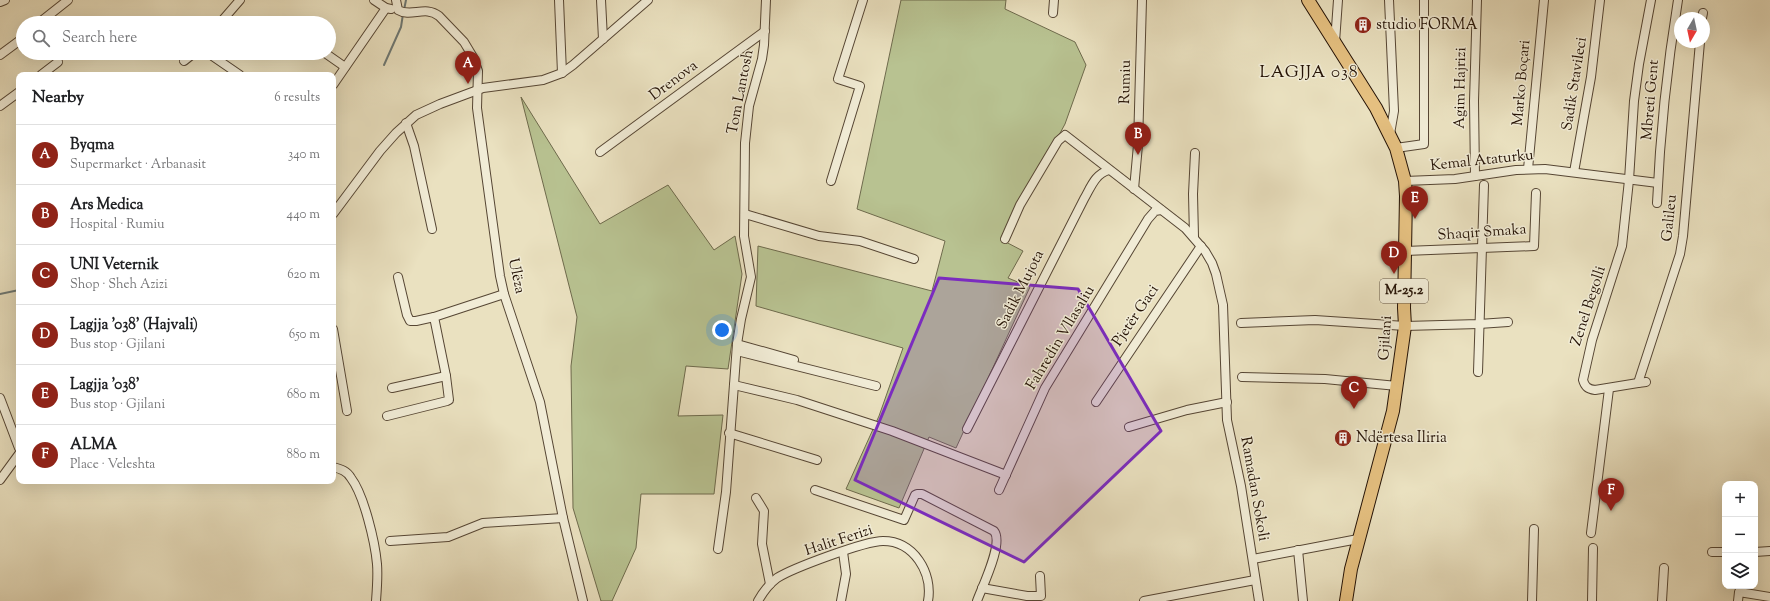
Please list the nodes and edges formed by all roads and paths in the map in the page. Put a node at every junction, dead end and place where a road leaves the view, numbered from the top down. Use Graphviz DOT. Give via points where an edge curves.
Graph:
graph roads {
  1 [pos="5,0"];
  2 [pos="68,0"];
  3 [pos="240,0"];
  4 [pos="374,0"];
  5 [pos="396,0"];
  6 [pos="559,0"];
  7 [pos="601,0"];
  8 [pos="648,0"];
  9 [pos="766,0"];
  10 [pos="863,0"];
  11 [pos="1054,0"];
  12 [pos="1142,0"];
  13 [pos="1308,0"];
  14 [pos="1338,0"];
  15 [pos="1389,0"];
  16 [pos="1424,0"];
  17 [pos="1477,0"];
  18 [pos="1544,0"];
  19 [pos="1600,0"];
  20 [pos="1652,0"];
  21 [pos="1678,0"];
  22 [pos="0,2"];
  23 [pos="386,8"];
  24 [pos="402,12"];
  25 [pos="1053,13"];
  26 [pos="48,16"];
  27 [pos="226,16"];
  28 [pos="765,31"];
  29 [pos="603,39"];
  30 [pos="16,43"];
  31 [pos="1335,43"];
  32 [pos="1699,48"];
  33 [pos="0,55"];
  34 [pos="218,60"];
  35 [pos="336,60"];
  36 [pos="58,62"];
  37 [pos="346,67"];
  38 [pos="45,72"];
  39 [pos="236,72"];
  40 [pos="562,73"];
  41 [pos="336,81"];
  42 [pos="477,90"];
  43 [pos="16,94"];
  44 [pos="0,106"];
  45 [pos="406,123"];
  46 [pos="1390,134"];
  47 [pos="1396,148"];
  48 [pos="600,152"];
  49 [pos="1195,153"];
  50 [pos="1528,169"];
  51 [pos="1109,170"];
  52 [pos="1574,172"];
  53 [pos="1475,176"];
  54 [pos="1629,180"];
  55 [pos="832,181"];
  56 [pos="1405,181"];
  57 [pos="1658,183"];
  58 [pos="1484,184"];
  59 [pos="1134,189"];
  60 [pos="1536,193"];
  61 [pos="1657,203"];
  62 [pos="336,210"];
  63 [pos="1161,210"];
  64 [pos="744,214"];
  65 [pos="432,229"];
  66 [pos="1194,237"];
  67 [pos="1005,239"];
  68 [pos="1201,246"];
  69 [pos="1481,248"];
  70 [pos="1405,251"];
  71 [pos="914,259"];
  72 [pos="398,277"];
  73 [pos="504,294"];
  74 [pos="434,318"];
  75 [pos="1508,322"];
  76 [pos="1241,323"];
  77 [pos="1479,324"];
  78 [pos="1405,326"];
  79 [pos="336,347"];
  80 [pos="737,348"];
  81 [pos="1478,372"];
  82 [pos="852,375"];
  83 [pos="446,376"];
  84 [pos="1242,377"];
  85 [pos="1642,382"];
  86 [pos="734,385"];
  87 [pos="876,386"];
  88 [pos="1397,386"];
  89 [pos="392,388"];
  90 [pos="1609,389"];
  91 [pos="0,398"];
  92 [pos="1096,402"];
  93 [pos="1227,402"];
  94 [pos="347,411"];
  95 [pos="387,416"];
  96 [pos="1129,427"];
  97 [pos="968,429"];
  98 [pos="729,433"];
  99 [pos="16,440"];
  100 [pos="16,458"];
  101 [pos="817,460"];
  102 [pos="336,468"];
  103 [pos="1006,475"];
  104 [pos="0,480"];
  105 [pos="815,490"];
  106 [pos="999,490"];
  107 [pos="756,498"];
  108 [pos="563,518"];
  109 [pos="1534,529"];
  110 [pos="1591,533"];
  111 [pos="1358,539"];
  112 [pos="390,542"];
  113 [pos="1593,548"];
  114 [pos="718,549"];
  115 [pos="1298,550"];
  116 [pos="1770,551"];
  117 [pos="843,552"];
  118 [pos="1712,552"];
  119 [pos="1722,552"];
  120 [pos="1758,552"];
  121 [pos="1252,559"];
  122 [pos="1664,568"];
  123 [pos="1040,576"];
  124 [pos="1255,580"];
  125 [pos="770,584"];
  126 [pos="982,588"];
  127 [pos="1770,597"];
  128 [pos="376,601"];
  129 [pos="583,601"];
  130 [pos="758,601"];
  131 [pos="841,601"];
  132 [pos="928,601"];
  133 [pos="977,601"];
  134 [pos="1144,601"];
  135 [pos="1260,601"];
  136 [pos="1303,601"];
  137 [pos="1346,601"];
  138 [pos="1532,601"];
  139 [pos="1592,601"];
  140 [pos="1662,601"];
  141 [pos="1738,601"];
  1 -- 22 [label="street"];
  2 -- 26 [label="street"];
  3 -- 27 [label="street"];
  4 -- 23 [label="street"];
  5 -- 24 [label="street"];
  6 -- 40 [label="street"];
  7 -- 29 [label="street"];
  8 -- 29 [label="street"];
  9 -- 28 [label="street, Tom Lantosh"];
  10 -- 55 [label="street" via="838,79 860,86"];
  11 -- 25 [label="street"];
  12 -- 59 [label="street, Rumiu" via="1138,145"];
  13 -- 31 [label="main road, Gjilani / M-25.2"];
  14 -- 31 [label="street"];
  15 -- 46 [label="street" via="1394,111"];
  16 -- 47 [label="street" via="1424,144"];
  17 -- 53 [label="street, Agim Hajrizi"];
  18 -- 50 [label="street, Marko Boçari"];
  19 -- 52 [label="street, Sadik Stavileci" via="1595,48"];
  20 -- 54 [label="street, Mbreti Gent" via="1634,101"];
  21 -- 57 [label="street, Mbreti Gent" via="1669,57"];
  23 -- 24 [label="street, Ulëza"];
  23 -- 37 [label="street"];
  24 -- 42 [label="street, Ulëza" via="431,11 451,27 473,57 478,71"];
  28 -- 48 [label="street, Drenova"];
  28 -- 64 [label="street, Tom Lantosh" via="762,59 747,123"];
  29 -- 40 [label="street"];
  30 -- 33 [label="street"];
  31 -- 46 [label="main road, Gjilani / M-25.2"];
  32 -- 85 [label="street, Galileu" via="1680,254"];
  34 -- 39 [label="street"];
  35 -- 37 [label="street"];
  36 -- 38 [label="street"];
  37 -- 41 [label="street"];
  40 -- 42 [label="street" via="543,80"];
  42 -- 45 [label="street" via="426,110"];
  42 -- 73 [label="street, Ulëza" via="484,165"];
  43 -- 44 [label="street"];
  45 -- 62 [label="street" via="376,156"];
  45 -- 65 [label="street" via="413,140"];
  46 -- 47 [label="main road, Gjilani / M-25.2"];
  47 -- 56 [label="main road, Gjilani / M-25.2"];
  49 -- 66 [label="street"];
  50 -- 52 [label="street, Kemal Ataturku"];
  50 -- 53 [label="street, Kemal Ataturku"];
  51 -- 59 [label="street, Ramadan Sokoli"];
  51 -- 67 [label="street, Ramadan Sokoli" via="1065,135 1058,141 1020,205"];
  51 -- 97 [label="street, Sadik Mujota" via="1097,177 1084,199"];
  52 -- 54 [label="street, Kemal Ataturku"];
  53 -- 56 [label="street, Kemal Ataturku"];
  54 -- 57 [label="street, Kemal Ataturku"];
  54 -- 90 [label="street, Zenel Begolli" via="1622,246 1592,340 1583,380 1589,389"];
  56 -- 70 [label="main road, Gjilani / M-25.2"];
  57 -- 61 [label="street, Mbreti Gent"];
  58 -- 69 [label="street"];
  59 -- 63 [label="street, Ramadan Sokoli"];
  60 -- 69 [label="street, Shaqir Smaka" via="1534,246"];
  63 -- 66 [label="street, Ramadan Sokoli"];
  63 -- 103 [label="street, Fahredin Vllasaliu" via="1155,211 1148,219 1060,362 1045,388"];
  64 -- 71 [label="street" via="819,236 860,241"];
  64 -- 80 [label="street, Tom Lantosh" via="751,277"];
  66 -- 68 [label="street, Ramadan Sokoli"];
  68 -- 92 [label="street, Pjetër Gaci"];
  68 -- 93 [label="street, Ramadan Sokoli" via="1216,274 1223,305"];
  69 -- 70 [label="street, Shaqir Smaka"];
  69 -- 77 [label="street"];
  70 -- 78 [label="main road, Gjilani / M-25.2"];
  72 -- 74 [label="street" via="410,321"];
  73 -- 74 [label="street"];
  73 -- 108 [label="street, Ulëza" via="540,402"];
  74 -- 83 [label="street"];
  75 -- 77 [label="street"];
  76 -- 78 [label="street" via="1315,320"];
  77 -- 78 [label="street"];
  77 -- 81 [label="street"];
  78 -- 88 [label="main road, Gjilani / M-25.2"];
  79 -- 94 [label="street"];
  80 -- 82 [label="street"];
  80 -- 86 [label="street, Tom Lantosh"];
  80 -- 87 [label="street"];
  83 -- 89 [label="street"];
  83 -- 95 [label="street" via="449,396 447,401"];
  84 -- 88 [label="street" via="1325,379"];
  85 -- 90 [label="street, Zenel Begolli"];
  86 -- 98 [label="street, Tom Lantosh"];
  86 -- 103 [label="street" via="797,400 892,431"];
  88 -- 111 [label="main road, Gjilani / M-25.2" via="1388,432"];
  90 -- 110 [label="street"];
  91 -- 99 [label="street"];
  93 -- 96 [label="street" via="1187,410"];
  93 -- 121 [label="street, Ramadan Sokoli" via="1228,426 1241,486"];
  98 -- 101 [label="street"];
  98 -- 114 [label="street, Tom Lantosh" via="726,492"];
  100 -- 104 [label="street"];
  102 -- 128 [label="street" via="352,478 362,501 375,550 378,574"];
  103 -- 106 [label="street, Fahredin Vllasaliu"];
  105 -- 126 [label="street" via="904,520 914,498 919,494 989,528 998,539"];
  107 -- 125 [label="street" via="764,511 762,544"];
  108 -- 112 [label="street" via="483,523 448,537"];
  108 -- 129 [label="street, Ulëza"];
  109 -- 138 [label="street"];
  111 -- 115 [label="street, Ramadan Sokoli"];
  111 -- 137 [label="main road, Gjilani / M-25.2"];
  113 -- 139 [label="street"];
  115 -- 121 [label="street, Ramadan Sokoli"];
  115 -- 136 [label="street"];
  116 -- 120 [label="street"];
  117 -- 125 [label="street, Halit Ferizi" via="787,573"];
  117 -- 131 [label="street" via="846,574"];
  117 -- 132 [label="street, Halit Ferizi" via="875,542 892,542 900,546 916,557 925,571 929,585"];
  118 -- 119 [label="street"];
  121 -- 124 [label="street"];
  122 -- 140 [label="street"];
  123 -- 126 [label="street" via="1041,596"];
  124 -- 134 [label="street"];
  124 -- 135 [label="street"];
  125 -- 130 [label="street"];
  126 -- 133 [label="street"];
  127 -- 141 [label="street" via="1739,592"];
}
